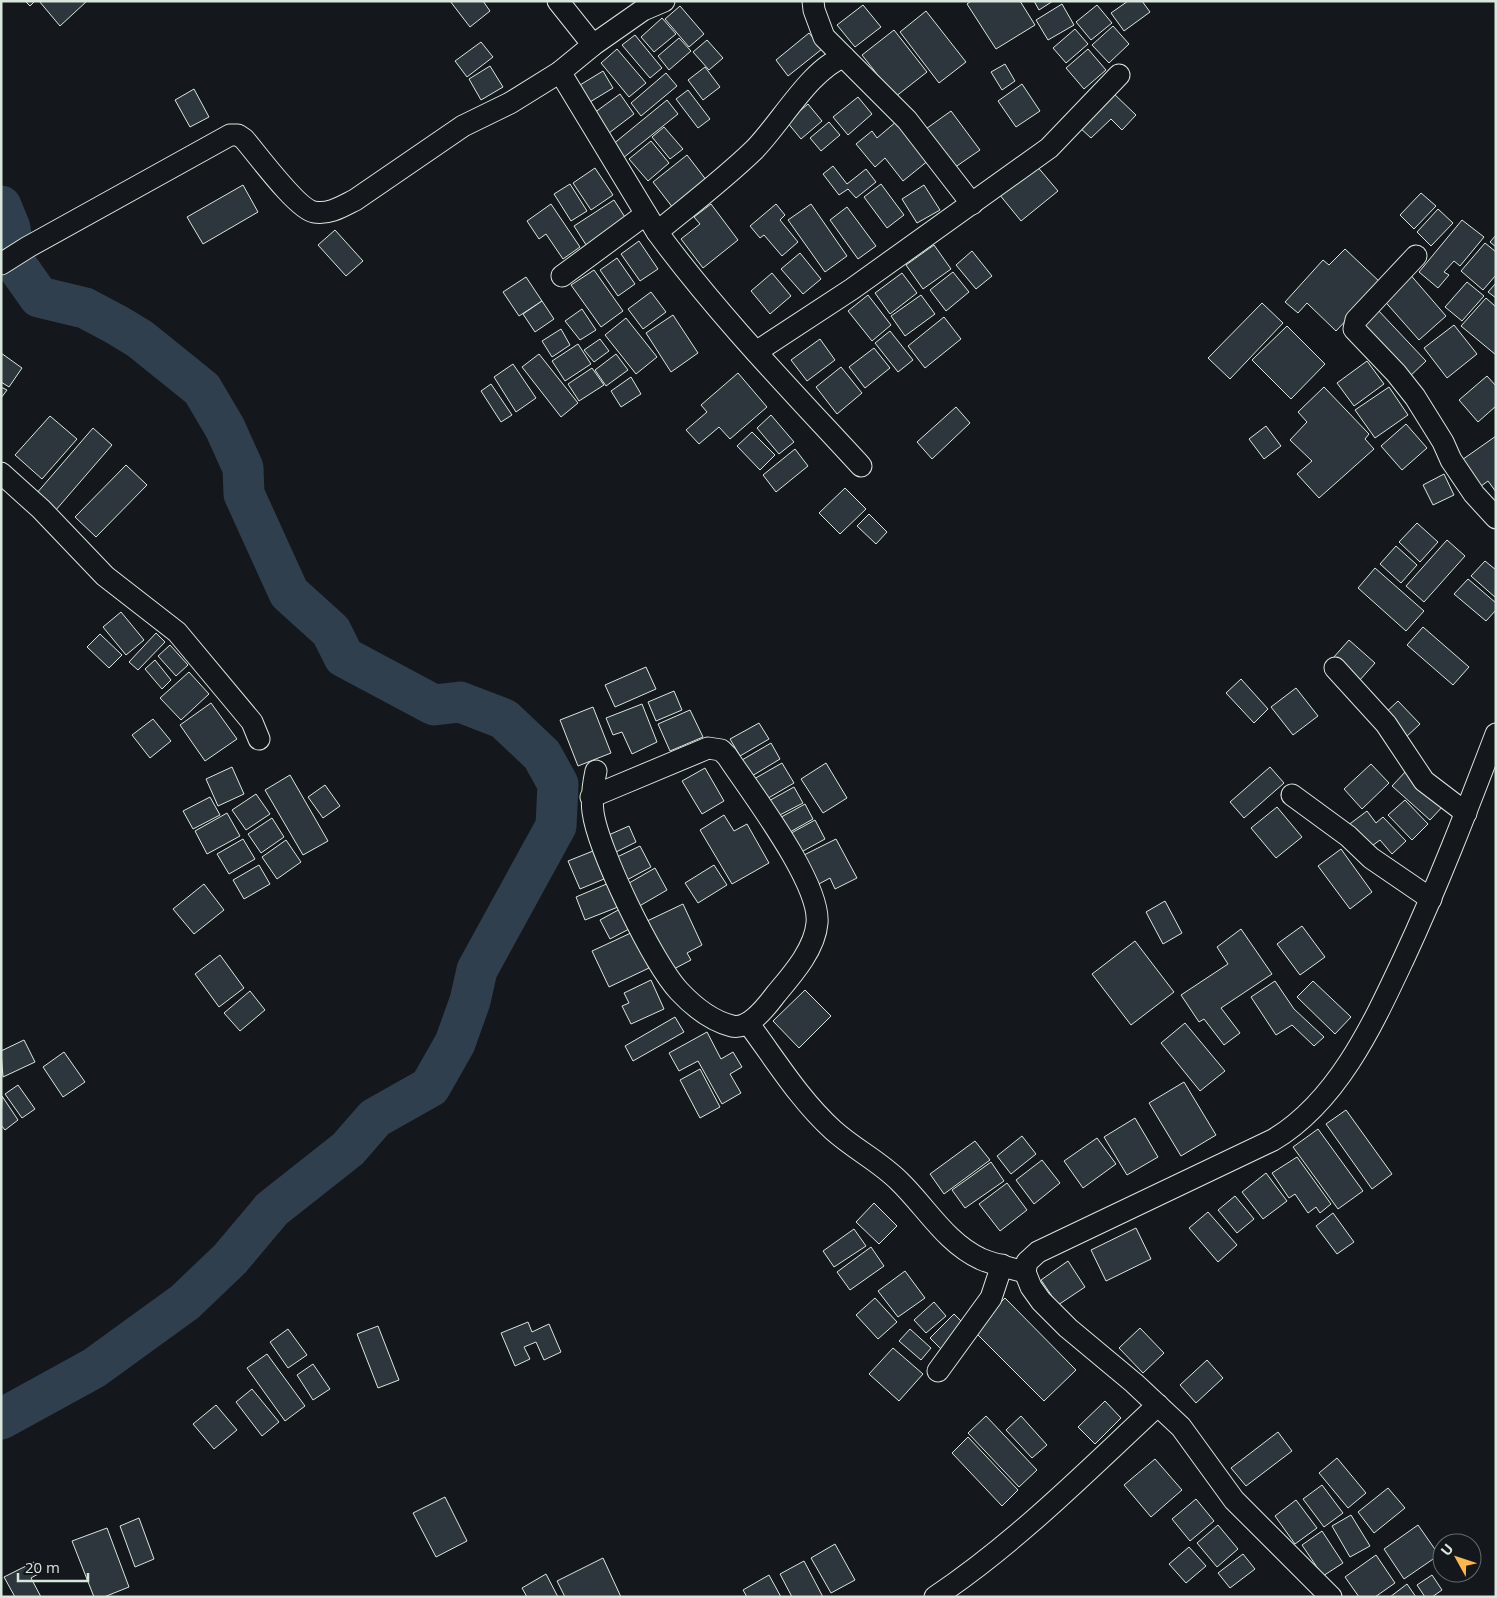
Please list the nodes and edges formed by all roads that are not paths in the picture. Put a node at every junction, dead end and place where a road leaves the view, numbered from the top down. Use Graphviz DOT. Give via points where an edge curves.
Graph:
graph roads {
  1 [pos="558,1"];
  2 [pos="664,1"];
  3 [pos="813,1"];
  4 [pos="593,45"];
  5 [pos="844,57"];
  6 [pos="560,72"];
  7 [pos="1119,75"];
  8 [pos="972,204"];
  9 [pos="646,214"];
  10 [pos="658,232"];
  11 [pos="1416,256"];
  12 [pos="1,264"];
  13 [pos="562,276"];
  14 [pos="756,352"];
  15 [pos="861,466"];
  16 [pos="1,473"];
  17 [pos="1496,518"];
  18 [pos="1335,668"];
  19 [pos="1496,734"];
  20 [pos="259,740"];
  21 [pos="596,771"];
  22 [pos="1292,795"];
  23 [pos="591,798"];
  24 [pos="1466,813"];
  25 [pos="1431,898"];
  26 [pos="748,1023"];
  27 [pos="1002,1266"];
  28 [pos="1025,1272"];
  29 [pos="938,1371"];
  30 [pos="1158,1405"];
  31 [pos="935,1597"];
  32 [pos="1331,1597"];
  1 -- 4 [label="street"];
  2 -- 4 [label="street" via="643,10"];
  3 -- 5 [label="street" via="824,37"];
  4 -- 6 [label="street"];
  5 -- 8 [label="street" via="907,120"];
  5 -- 10 [label="street" via="826,66 756,148 730,173"];
  6 -- 9 [label="street"];
  6 -- 12 [label="street" via="510,104 463,126 336,210 307,209 244,139 230,135"];
  7 -- 8 [label="street" via="1049,148"];
  8 -- 14 [label="street"];
  9 -- 10 [label="street"];
  9 -- 13 [label="street"];
  10 -- 14 [label="street"];
  11 -- 17 [label="street" via="1356,320 1354,329 1415,397 1451,460 1474,494"];
  14 -- 15 [label="street"];
  16 -- 20 [label="street" via="41,509 105,576 177,632 252,722"];
  18 -- 24 [label="street" via="1386,724 1424,781"];
  19 -- 24 [label="street"];
  21 -- 23 [label="street"];
  22 -- 25 [label="street" via="1372,858"];
  23 -- 26 [label="street" via="598,835 648,944 666,975 690,1002 717,1021 735,1027"];
  23 -- 26 [label="street" via="708,748 722,750 727,756 808,882 817,911 817,924 806,954 773,999"];
  24 -- 25 [label="street"];
  25 -- 28 [label="street" via="1374,1021 1349,1062 1290,1130 1038,1252 1028,1262"];
  26 -- 27 [label="street" via="778,1066 832,1130 878,1162 900,1182 958,1245 983,1260"];
  27 -- 28 [label="street"];
  27 -- 29 [label="street" via="991,1298"];
  28 -- 30 [label="street" via="1031,1287 1053,1314"];
  30 -- 31 [label="street" via="1047,1509 976,1568"];
  30 -- 32 [label="street" via="1181,1427 1234,1500"];
}
